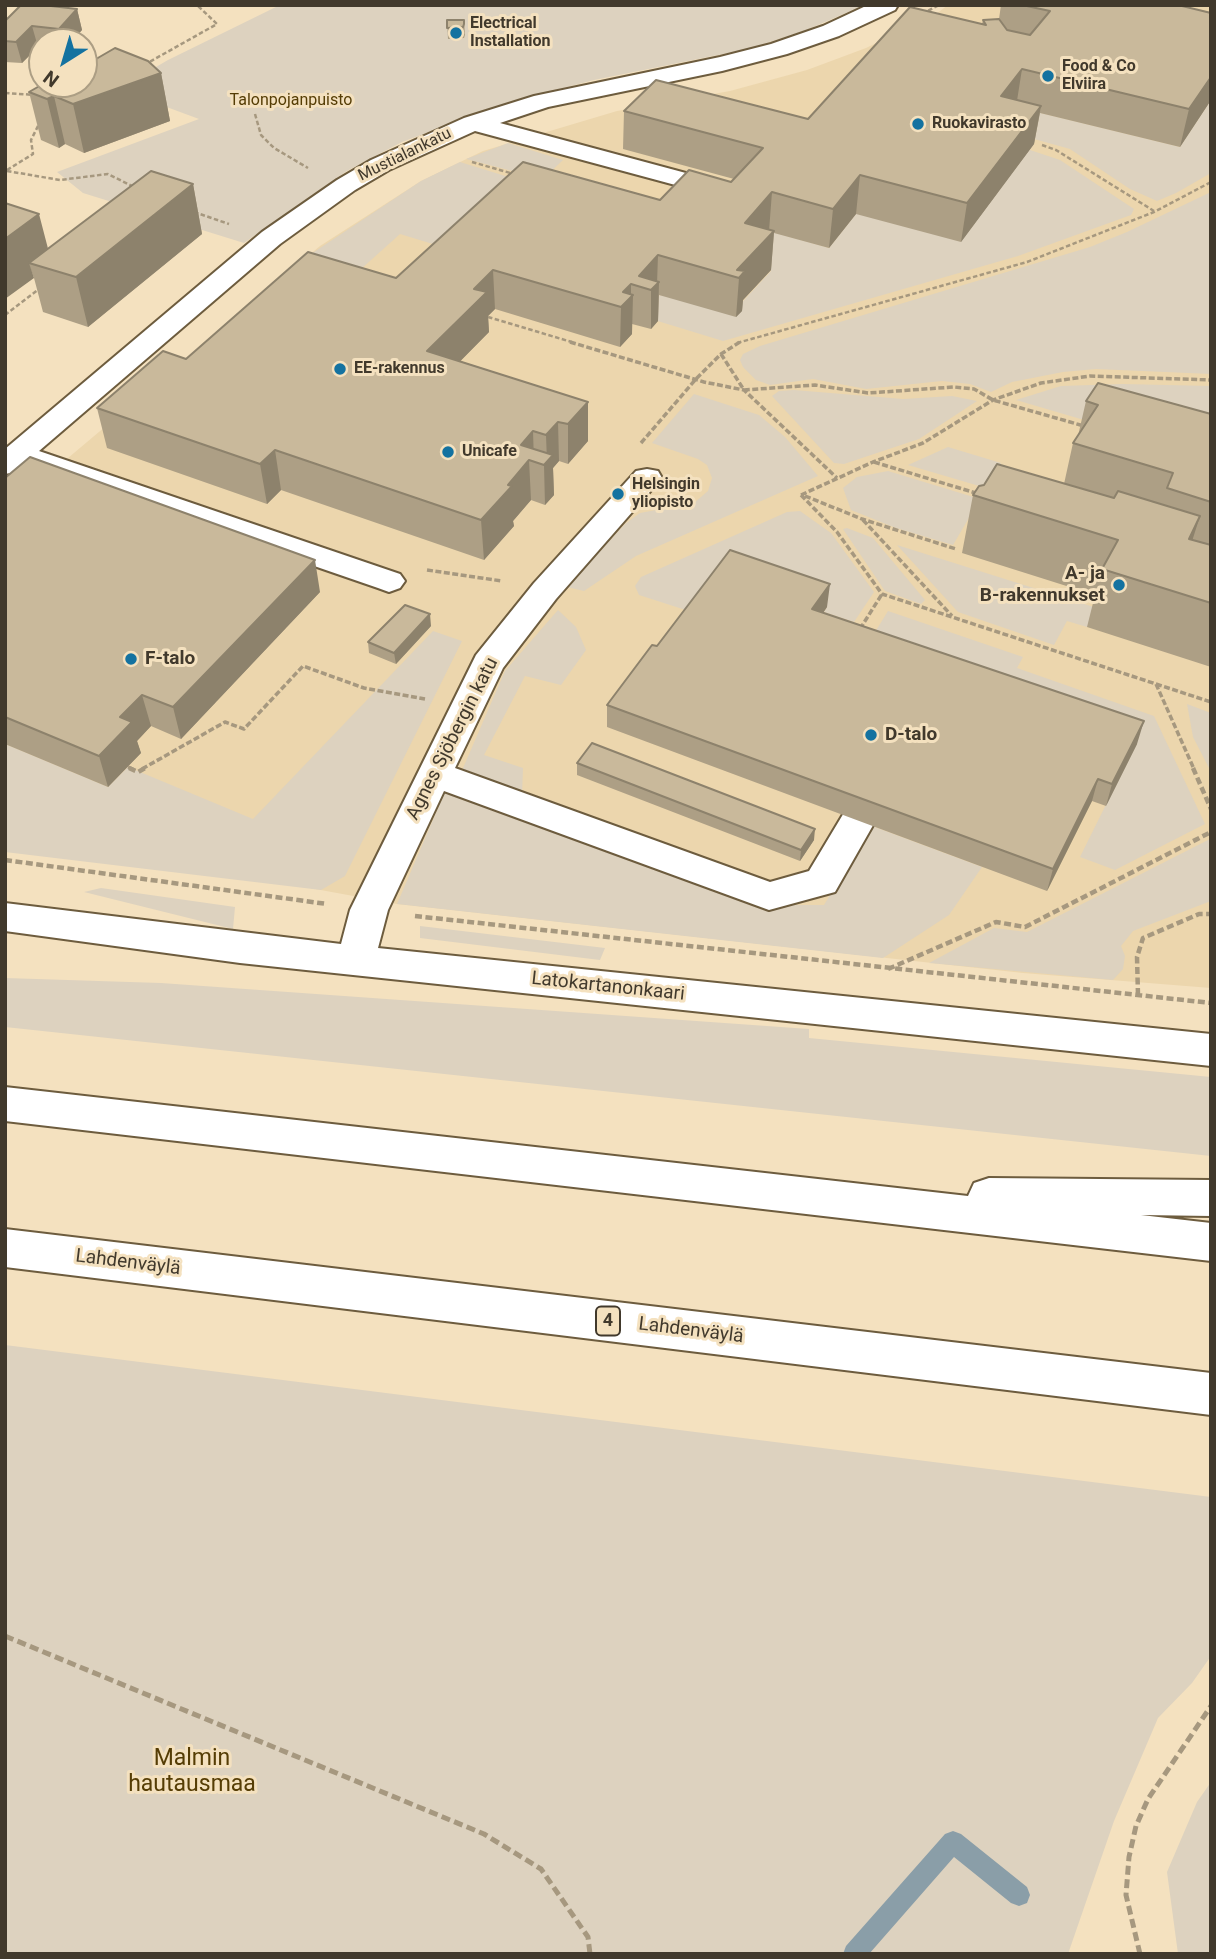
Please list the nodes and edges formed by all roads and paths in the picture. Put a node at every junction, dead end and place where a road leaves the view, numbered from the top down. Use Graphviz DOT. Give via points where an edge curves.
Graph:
graph roads {
  1 [pos="197,5"];
  2 [pos="887,5"];
  3 [pos="939,5"];
  4 [pos="920,16"];
  5 [pos="138,69"];
  6 [pos="5,93"];
  7 [pos="28,94"];
  8 [pos="255,114"];
  9 [pos="41,118"];
  10 [pos="473,123"];
  11 [pos="1042,145"];
  12 [pos="470,162"];
  13 [pos="518,176"];
  14 [pos="1211,182"];
  15 [pos="345,185"];
  16 [pos="714,188"];
  17 [pos="144,193"];
  18 [pos="190,211"];
  19 [pos="1154,212"];
  20 [pos="208,217"];
  21 [pos="47,283"];
  22 [pos="5,315"];
  23 [pos="488,317"];
  24 [pos="720,354"];
  25 [pos="696,379"];
  26 [pos="1211,380"];
  27 [pos="744,390"];
  28 [pos="993,400"];
  29 [pos="1086,426"];
  30 [pos="12,459"];
  31 [pos="873,462"];
  32 [pos="647,478"];
  33 [pos="837,478"];
  34 [pos="801,495"];
  35 [pos="992,497"];
  36 [pos="862,519"];
  37 [pos="956,550"];
  38 [pos="389,581"];
  39 [pos="545,591"];
  40 [pos="882,594"];
  41 [pos="953,617"];
  42 [pos="856,635"];
  43 [pos="1156,684"];
  44 [pos="1211,702"];
  45 [pos="467,708"];
  46 [pos="128,768"];
  47 [pos="435,774"];
  48 [pos="1211,809"];
  49 [pos="858,820"];
  50 [pos="1211,832"];
  51 [pos="5,860"];
  52 [pos="340,906"];
  53 [pos="1211,914"];
  54 [pos="411,915"];
  55 [pos="5,917"];
  56 [pos="356,960"];
  57 [pos="886,969"];
  58 [pos="1138,995"];
  59 [pos="1211,1003"];
  60 [pos="1211,1050"];
  61 [pos="5,1104"];
  62 [pos="783,1194"];
  63 [pos="1211,1198"];
  64 [pos="1211,1242"];
  65 [pos="5,1248"];
  66 [pos="1211,1394"];
  67 [pos="5,1636"];
  68 [pos="1211,1706"];
  69 [pos="590,1954"];
  70 [pos="1140,1954"];
  1 -- 5 [label="path" via="217,24"];
  2 -- 10 [label="main road, Mustialankatu" via="779,49 542,102"];
  3 -- 4 [label="path"];
  6 -- 7 [label="path"];
  8 -- 15 [label="path" via="261,135 274,148"];
  9 -- 17 [label="path" via="32,140 33,154 6,171 60,180 108,173"];
  10 -- 15 [label="main road, Mustialankatu"];
  10 -- 16 [label="main road"];
  11 -- 19 [label="path" via="1056,149"];
  12 -- 13 [label="path"];
  14 -- 19 [label="path"];
  15 -- 30 [label="main road, Mustialankatu" via="271,238"];
  18 -- 20 [label="path"];
  19 -- 24 [label="path" via="1027,262 741,341"];
  21 -- 22 [label="path"];
  23 -- 25 [label="path"];
  24 -- 25 [label="path"];
  24 -- 27 [label="path"];
  25 -- 27 [label="path"];
  25 -- 32 [label="path" via="640,442"];
  26 -- 28 [label="path" via="1090,376 1041,383"];
  27 -- 28 [label="path" via="815,385 869,393 954,387 974,389"];
  27 -- 33 [label="path"];
  28 -- 29 [label="path"];
  28 -- 31 [label="path" via="923,443"];
  30 -- 38 [label="main road"];
  31 -- 33 [label="path"];
  31 -- 35 [label="path"];
  32 -- 39 [label="main road, Agnes Sjöbergin katu"];
  33 -- 34 [label="path"];
  34 -- 36 [label="path"];
  34 -- 40 [label="path" via="837,532"];
  36 -- 37 [label="path"];
  36 -- 41 [label="path"];
  38 -- 39 [label="path" via="411,567"];
  39 -- 45 [label="main road, Agnes Sjöbergin katu" via="488,663"];
  40 -- 41 [label="path"];
  40 -- 42 [label="path"];
  41 -- 43 [label="path"];
  43 -- 44 [label="path"];
  43 -- 48 [label="path"];
  45 -- 46 [label="path" via="364,688 303,666 244,729 225,722 138,772"];
  45 -- 47 [label="main road, Agnes Sjöbergin katu"];
  47 -- 49 [label="main road" via="769,896 822,882"];
  47 -- 56 [label="main road, Agnes Sjöbergin katu" via="369,910"];
  50 -- 57 [label="path" via="1025,927 996,922"];
  51 -- 52 [label="path"];
  53 -- 58 [label="path" via="1199,914 1143,938 1137,957"];
  54 -- 57 [label="path"];
  55 -- 56 [label="main road, Latokartanonkaari"];
  56 -- 60 [label="main road, Latokartanonkaari"];
  57 -- 58 [label="path"];
  58 -- 59 [label="path"];
  61 -- 62 [label="main road"];
  62 -- 63 [label="main road"];
  62 -- 64 [label="main road"];
  65 -- 66 [label="main road, Lahdenväylä / 4"];
  67 -- 69 [label="path" via="484,1834 541,1869 588,1937"];
  68 -- 70 [label="path" via="1148,1799 1136,1826 1126,1895"];
}
